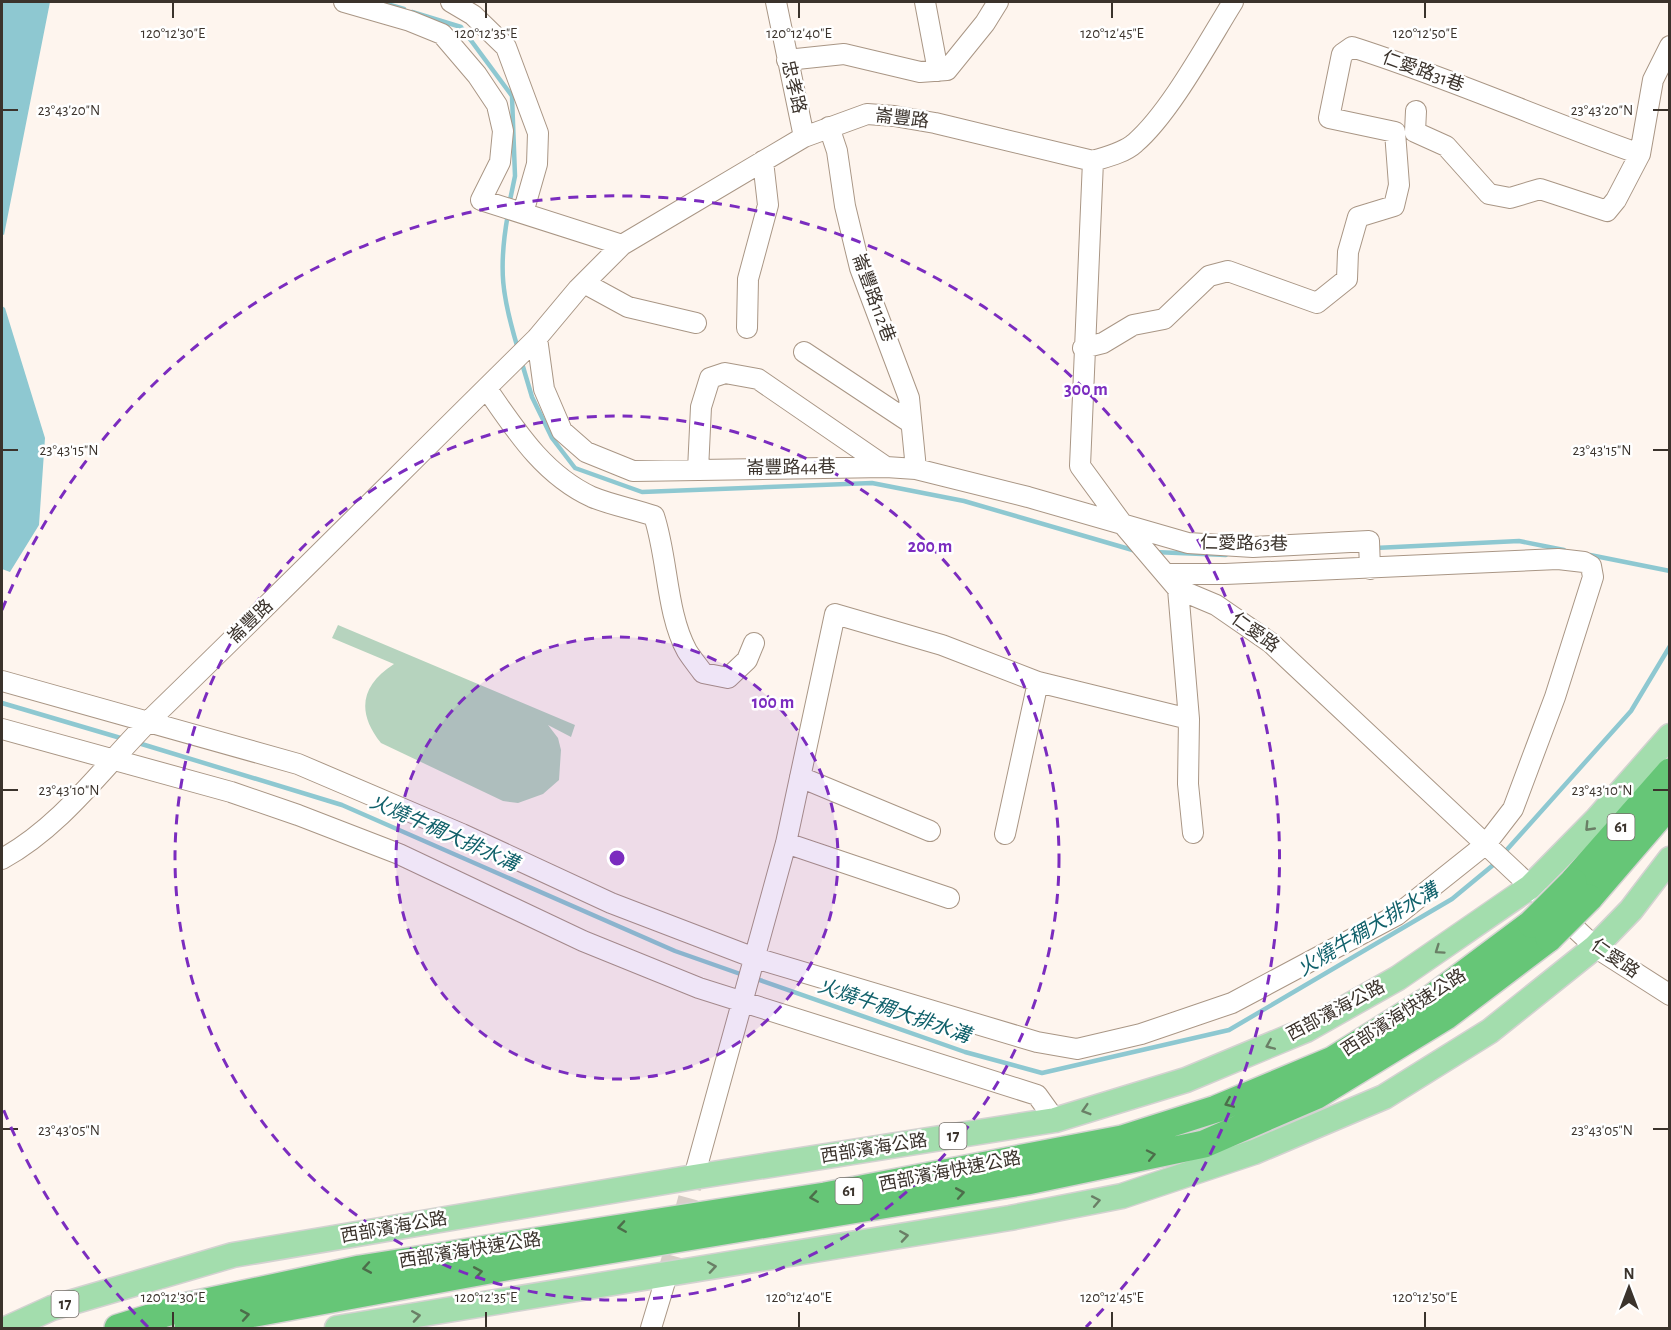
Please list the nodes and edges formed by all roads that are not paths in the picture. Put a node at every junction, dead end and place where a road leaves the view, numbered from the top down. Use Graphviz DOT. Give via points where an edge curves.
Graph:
graph roads {
  1 [pos="344,2"];
  2 [pos="451,2"];
  3 [pos="776,2"];
  4 [pos="925,2"];
  5 [pos="998,2"];
  6 [pos="1233,2"];
  7 [pos="1670,46"];
  8 [pos="787,60"];
  9 [pos="938,71"];
  10 [pos="1416,111"];
  11 [pos="829,127"];
  12 [pos="804,137"];
  13 [pos="1640,154"];
  14 [pos="1092,161"];
  15 [pos="763,162"];
  16 [pos="523,213"];
  17 [pos="622,245"];
  18 [pos="584,283"];
  19 [pos="696,323"];
  20 [pos="747,328"];
  21 [pos="533,342"];
  22 [pos="1083,348"];
  23 [pos="804,352"];
  24 [pos="492,384"];
  25 [pos="911,423"];
  26 [pos="886,467"];
  27 [pos="916,469"];
  28 [pos="698,470"];
  29 [pos="1121,522"];
  30 [pos="1370,569"];
  31 [pos="1172,581"];
  32 [pos="754,643"];
  33 [pos="2,681"];
  34 [pos="1038,682"];
  35 [pos="1189,719"];
  36 [pos="148,722"];
  37 [pos="2,729"];
  38 [pos="1670,736"];
  39 [pos="111,760"];
  40 [pos="1670,772"];
  41 [pos="800,777"];
  42 [pos="1670,804"];
  43 [pos="930,831"];
  44 [pos="1192,832"];
  45 [pos="1005,834"];
  46 [pos="786,843"];
  47 [pos="1486,843"];
  48 [pos="2,859"];
  49 [pos="1670,859"];
  50 [pos="1530,887"];
  51 [pos="1581,890"];
  52 [pos="949,898"];
  53 [pos="1540,931"];
  54 [pos="1595,947"];
  55 [pos="752,957"];
  56 [pos="1670,995"];
  57 [pos="741,1002"];
  58 [pos="1055,1120"];
  59 [pos="694,1177"];
  60 [pos="667,1275"];
  61 [pos="8,1329"];
  62 [pos="118,1329"];
  63 [pos="188,1329"];
  64 [pos="337,1329"];
  65 [pos="651,1329"];
  1 -- 16 [label="street" via="442,34 477,75 497,105 503,131 500,162 481,200"];
  2 -- 16 [label="street" via="473,15 506,47 538,133 537,164"];
  3 -- 8 [label="street, 忠孝路"];
  4 -- 9 [label="street"];
  5 -- 9 [label="street" via="947,70"];
  6 -- 14 [label="street" via="1154,124 1134,144"];
  7 -- 13 [label="street" via="1653,80"];
  8 -- 9 [label="street" via="844,54 920,72"];
  8 -- 12 [label="street, 忠孝路"];
  10 -- 13 [label="street" via="1415,132 1446,146 1489,194 1510,198 1540,189 1607,211"];
  11 -- 12 [label="street, 崙豐路"];
  11 -- 14 [label="street, 崙豐路" via="867,114 894,116"];
  11 -- 25 [label="street, 崙豐路112巷" via="860,268 909,398"];
  12 -- 15 [label="street, 崙豐路"];
  13 -- 22 [label="street, 仁愛路31巷" via="1424,70 1352,47 1342,54 1329,118 1395,132 1399,185 1394,206 1358,217 1348,252 1347,279 1317,303 1228,271 1209,276 1164,319 1133,325 1103,343"];
  14 -- 22 [label="street, 仁愛路"];
  15 -- 17 [label="street, 崙豐路"];
  15 -- 20 [label="street" via="768,205 748,279"];
  16 -- 17 [label="street"];
  17 -- 18 [label="street, 崙豐路"];
  18 -- 19 [label="street" via="628,307"];
  18 -- 21 [label="street, 崙豐路"];
  21 -- 24 [label="street, 崙豐路"];
  21 -- 28 [label="street, 崙豐路44巷" via="544,389 562,431 586,452 633,471"];
  22 -- 29 [label="street, 仁愛路" via="1080,466"];
  23 -- 25 [label="street"];
  24 -- 32 [label="street" via="517,433 556,476 593,498 654,516 675,616 686,649 703,674 728,678 747,660"];
  24 -- 36 [label="street, 崙豐路"];
  25 -- 27 [label="street, 崙豐路112巷"];
  26 -- 27 [label="street, 崙豐路44巷"];
  26 -- 28 [label="street, 崙豐路44巷"];
  26 -- 28 [label="street" via="758,379 725,373 710,378 701,407"];
  27 -- 29 [label="street, 崙豐路44巷"];
  29 -- 30 [label="street, 仁愛路63巷" via="1188,543 1253,547 1369,541"];
  29 -- 31 [label="street, 仁愛路"];
  30 -- 31 [label="street"];
  30 -- 47 [label="street" via="1558,559 1584,562 1591,567 1593,577 1555,697 1513,809"];
  31 -- 35 [label="street"];
  31 -- 47 [label="street, 仁愛路" via="1216,605 1271,643"];
  33 -- 36 [label="street"];
  34 -- 35 [label="street"];
  34 -- 41 [label="street" via="942,645 836,614"];
  34 -- 45 [label="street"];
  35 -- 44 [label="street"];
  36 -- 39 [label="street, 崙豐路"];
  36 -- 55 [label="street" via="298,764 611,903"];
  37 -- 39 [label="street"];
  38 -- 50 [label="main road, 西部濱海公路 / 17, one-way"];
  39 -- 48 [label="street, 崙豐路" via="64,813 28,844"];
  39 -- 57 [label="street" via="231,792 399,854 583,941"];
  40 -- 51 [label="highway, 西部濱海快速公路 / 61"];
  41 -- 43 [label="street"];
  41 -- 46 [label="street"];
  42 -- 51 [label="highway, 西部濱海快速公路 / 61"];
  46 -- 52 [label="street"];
  46 -- 55 [label="street"];
  47 -- 50 [label="street, 仁愛路"];
  47 -- 55 [label="street" via="1397,915 1241,998 1141,1034 1077,1049 1037,1042"];
  49 -- 54 [label="main road" via="1631,910"];
  50 -- 54 [label="street, 仁愛路"];
  50 -- 58 [label="main road, 西部濱海公路 / 17, one-way" via="1398,978 1306,1030 1186,1080"];
  51 -- 53 [label="highway, 西部濱海快速公路 / 61, bridge"];
  53 -- 62 [label="highway, 西部濱海快速公路 / 61, one-way" via="1333,1060 1216,1108 1122,1139 825,1196 360,1269 188,1306"];
  63 -- 53 [label="highway, 西部濱海快速公路 / 61, one-way" via="217,1320 500,1268 1027,1182 1204,1144 1317,1095 1446,1016"];
  54 -- 56 [label="street, 仁愛路"];
  60 -- 54 [label="main road, one-way" via="1122,1196 1254,1152 1384,1097 1490,1031"];
  55 -- 57 [label="street"];
  57 -- 58 [label="street" via="1037,1095"];
  57 -- 59 [label="street"];
  58 -- 59 [label="main road, 西部濱海公路 / 17"];
  59 -- 61 [label="main road, 西部濱海公路 / 17" via="233,1255 52,1308"];
  64 -- 60 [label="main road, one-way"];
  60 -- 65 [label="street"];
}
